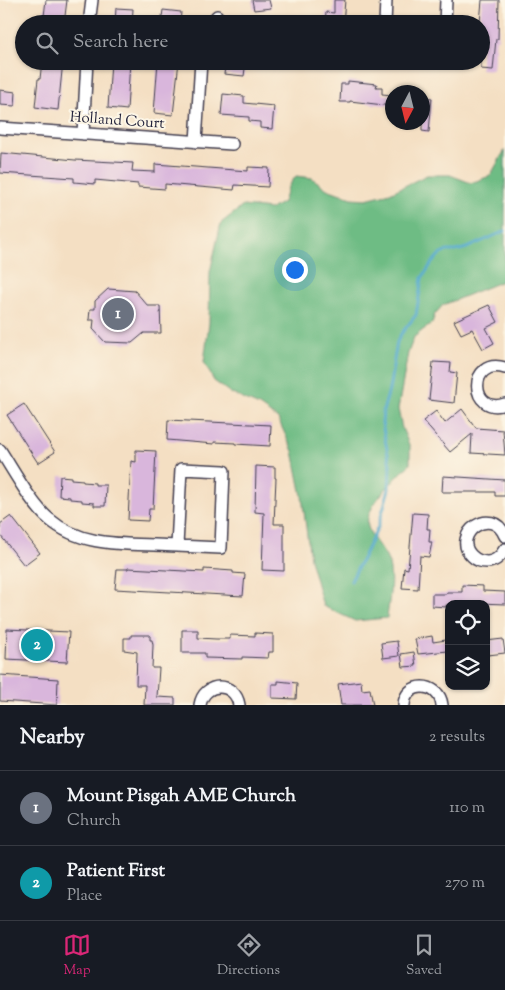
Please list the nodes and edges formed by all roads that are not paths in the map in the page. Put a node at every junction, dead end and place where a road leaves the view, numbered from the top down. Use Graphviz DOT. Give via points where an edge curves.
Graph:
graph roads {
  1 [pos="92,0"];
  2 [pos="386,0"];
  3 [pos="446,0"];
  4 [pos="90,15"];
  5 [pos="385,15"];
  6 [pos="445,15"];
  7 [pos="87,70"];
  8 [pos="200,70"];
  9 [pos="0,128"];
  10 [pos="83,134"];
  11 [pos="196,142"];
  12 [pos="232,144"];
  13 [pos="505,368"];
  14 [pos="505,404"];
  15 [pos="0,450"];
  16 [pos="504,533"];
  17 [pos="178,546"];
  18 [pos="505,549"];
  19 [pos="200,705"];
  20 [pos="239,705"];
  21 [pos="404,705"];
  22 [pos="442,705"];
  1 -- 4 [label="street"];
  2 -- 5 [label="street"];
  3 -- 6 [label="street"];
  7 -- 10 [label="street"];
  8 -- 11 [label="street"];
  9 -- 10 [label="street, Holland Court"];
  10 -- 11 [label="street, Holland Court"];
  11 -- 12 [label="street, Holland Court"];
  13 -- 14 [label="street" via="498,366 485,370 477,388 479,395 489,404"];
  15 -- 17 [label="street" via="47,518 68,533 114,544"];
  16 -- 18 [label="street" via="493,524 480,523 469,532 466,546 475,558 488,562"];
  17 -- 17 [label="street" via="181,468 224,471 221,548"];
  19 -- 20 [label="street" via="210,689 223,687 234,693"];
  21 -- 22 [label="street" via="407,695 420,687 436,691"];
}
